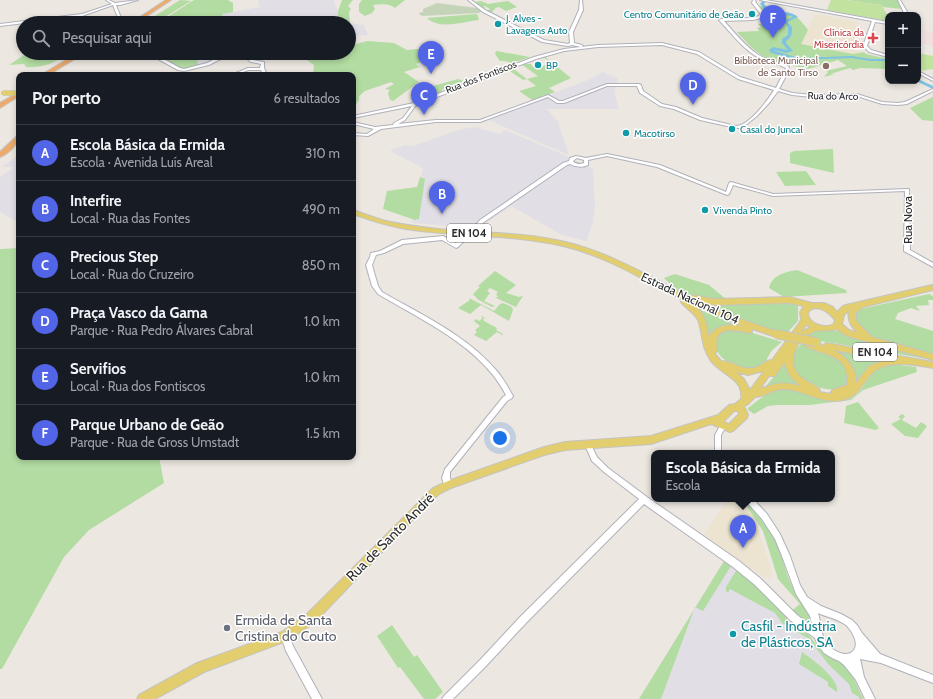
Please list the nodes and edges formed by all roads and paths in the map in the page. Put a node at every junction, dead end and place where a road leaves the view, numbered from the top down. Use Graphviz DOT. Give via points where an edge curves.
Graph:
graph roads {
  1 [pos="107,0"];
  2 [pos="137,0"];
  3 [pos="169,0"];
  4 [pos="174,0"];
  5 [pos="469,0"];
  6 [pos="581,0"];
  7 [pos="754,0"];
  8 [pos="761,0"];
  9 [pos="899,0"];
  10 [pos="114,4"];
  11 [pos="905,12"];
  12 [pos="71,16"];
  13 [pos="119,16"];
  14 [pos="145,16"];
  15 [pos="150,16"];
  16 [pos="874,20"];
  17 [pos="885,22"];
  18 [pos="16,23"];
  19 [pos="0,25"];
  20 [pos="568,46"];
  21 [pos="575,46"];
  22 [pos="564,50"];
  23 [pos="885,55"];
  24 [pos="70,60"];
  25 [pos="75,60"];
  26 [pos="163,60"];
  27 [pos="216,60"];
  28 [pos="245,60"];
  29 [pos="248,65"];
  30 [pos="262,68"];
  31 [pos="49,72"];
  32 [pos="55,72"];
  33 [pos="238,72"];
  34 [pos="264,72"];
  35 [pos="921,74"];
  36 [pos="933,80"];
  37 [pos="777,90"];
  38 [pos="933,90"];
  39 [pos="16,92"];
  40 [pos="1,93"];
  41 [pos="16,94"];
  42 [pos="16,94"];
  43 [pos="0,102"];
  44 [pos="415,104"];
  45 [pos="0,106"];
  46 [pos="356,116"];
  47 [pos="356,124"];
  48 [pos="369,127"];
  49 [pos="388,127"];
  50 [pos="380,128"];
  51 [pos="356,131"];
  52 [pos="356,132"];
  53 [pos="373,132"];
  54 [pos="16,142"];
  55 [pos="1,155"];
  56 [pos="586,159"];
  57 [pos="572,162"];
  58 [pos="356,213"];
  59 [pos="933,265"];
  60 [pos="932,288"];
  61 [pos="674,293"];
  62 [pos="887,298"];
  63 [pos="811,305"];
  64 [pos="827,308"];
  65 [pos="805,318"];
  66 [pos="838,321"];
  67 [pos="822,328"];
  68 [pos="758,332"];
  69 [pos="776,336"];
  70 [pos="873,341"];
  71 [pos="807,343"];
  72 [pos="793,346"];
  73 [pos="933,357"];
  74 [pos="908,361"];
  75 [pos="774,362"];
  76 [pos="933,364"];
  77 [pos="756,394"];
  78 [pos="741,406"];
  79 [pos="722,422"];
  80 [pos="588,445"];
  81 [pos="718,450"];
  82 [pos="448,485"];
  83 [pos="644,500"];
  84 [pos="751,502"];
  85 [pos="805,600"];
  86 [pos="834,615"];
  87 [pos="816,625"];
  88 [pos="858,634"];
  89 [pos="817,635"];
  90 [pos="285,636"];
  91 [pos="856,655"];
  92 [pos="840,657"];
  93 [pos="881,659"];
  94 [pos="860,679"];
  95 [pos="933,679"];
  96 [pos="144,699"];
  97 [pos="317,699"];
  98 [pos="447,699"];
  99 [pos="870,699"];
  1 -- 10 [label="street"];
  2 -- 10 [label="street"];
  3 -- 14 [label="highway"];
  4 -- 15 [label="highway"];
  5 -- 20 [label="street" via="488,13 543,41"];
  6 -- 21 [label="street" via="581,10 571,32"];
  7 -- 37 [label="street" via="762,12 760,17 722,20 754,54 764,60 788,67"];
  8 -- 16 [label="street"];
  9 -- 11 [label="street"];
  10 -- 12 [label="street"];
  10 -- 13 [label="street"];
  16 -- 17 [label="street"];
  16 -- 23 [label="street" via="865,46 870,51"];
  18 -- 19 [label="street"];
  20 -- 21 [label="street"];
  20 -- 22 [label="street"];
  21 -- 22 [label="street"];
  21 -- 37 [label="street" via="667,45 698,53 732,74"];
  22 -- 44 [label="street, Rua dos Fontiscos" via="521,62"];
  24 -- 31 [label="highway"];
  25 -- 32 [label="highway"];
  26 -- 27 [label="street" via="184,70"];
  28 -- 29 [label="street"];
  29 -- 30 [label="street"];
  29 -- 30 [label="street" via="263,63"];
  29 -- 33 [label="street"];
  30 -- 34 [label="street"];
  35 -- 36 [label="street"];
  37 -- 38 [label="street, Rua do Arco" via="800,95 857,96 882,103 898,104 906,103"];
  37 -- 49 [label="street" via="739,127 701,119 676,108 661,105 641,92 639,85 607,85 564,102 558,102 548,96 480,121 436,121"];
  39 -- 40 [label="main road, bridge"];
  41 -- 43 [label="highway"];
  42 -- 45 [label="highway"];
  44 -- 46 [label="street, Rua dos Fontiscos"];
  44 -- 49 [label="street" via="404,118"];
  47 -- 48 [label="street"];
  48 -- 50 [label="street"];
  48 -- 51 [label="street"];
  48 -- 53 [label="street"];
  49 -- 50 [label="street"];
  50 -- 53 [label="street"];
  52 -- 53 [label="street" via="368,135"];
  54 -- 55 [label="highway"];
  56 -- 57 [label="street" via="574,157"];
  56 -- 57 [label="street" via="584,165 574,165"];
  56 -- 59 [label="street, Rua Nova" via="607,155 658,166 727,194 731,183 773,195 907,190 907,250"];
  57 -- 82 [label="street, bridge" via="565,164 482,221 456,246 443,238 402,242 373,254 370,270 380,293 450,334 474,352 495,373 510,396 447,471"];
  58 -- 61 [label="main road, Estrada Nacional 104 / EN 104" via="406,227 533,238 580,248 637,273"];
  60 -- 62 [label="main road"];
  60 -- 64 [label="main road"];
  61 -- 63 [label="main road" via="714,302 783,300"];
  61 -- 68 [label="main road, Estrada Nacional 104 / EN 104" via="704,310"];
  61 -- 69 [label="main road, Estrada Nacional 104 / EN 104"];
  61 -- 78 [label="main road" via="700,315 709,352 743,384 746,390"];
  62 -- 66 [label="main road" via="846,308"];
  62 -- 70 [label="main road" via="856,307 852,311 853,322 860,332"];
  63 -- 64 [label="main road"];
  63 -- 65 [label="main road" via="805,309"];
  64 -- 66 [label="main road" via="836,314"];
  65 -- 67 [label="main road"];
  65 -- 75 [label="main road"];
  66 -- 67 [label="main road" via="832,328"];
  66 -- 70 [label="main road" via="846,332"];
  67 -- 72 [label="main road" via="805,332"];
  68 -- 69 [label="main road, Estrada Nacional 104 / EN 104"];
  68 -- 75 [label="main road" via="723,328 716,333 711,344 725,364 744,371 762,369"];
  69 -- 71 [label="main road, Estrada Nacional 104 / EN 104, bridge"];
  69 -- 76 [label="main road, Estrada Nacional 104 / EN 104, bridge"];
  70 -- 73 [label="main road"];
  71 -- 72 [label="main road" via="832,352 844,360 851,369 851,387 831,393 805,385 791,370 788,359"];
  71 -- 74 [label="main road, Estrada Nacional 104 / EN 104"];
  72 -- 77 [label="main road"];
  74 -- 76 [label="main road, Estrada Nacional 104 / EN 104"];
  74 -- 77 [label="main road" via="883,362 871,368 856,390 843,397 818,396 784,386 775,386"];
  75 -- 78 [label="main road"];
  77 -- 78 [label="main road"];
  78 -- 79 [label="main road" via="732,408"];
  78 -- 79 [label="main road" via="744,415 734,425 730,428"];
  79 -- 80 [label="main road, Rua de Santo André" via="708,420 651,440"];
  79 -- 81 [label="street" via="718,435"];
  80 -- 82 [label="main road, Rua de Santo André" via="565,446 544,451"];
  80 -- 83 [label="street" via="594,459"];
  82 -- 90 [label="main road, Rua de Santo André" via="436,491 423,503 311,618"];
  83 -- 89 [label="street" via="736,564 794,618"];
  83 -- 98 [label="street"];
  84 -- 85 [label="street" via="774,531"];
  85 -- 86 [label="street" via="819,610"];
  85 -- 87 [label="street" via="814,614"];
  86 -- 87 [label="street" via="822,616"];
  86 -- 88 [label="street" via="848,622"];
  87 -- 89 [label="street"];
  88 -- 91 [label="street" via="860,645"];
  88 -- 93 [label="street" via="871,652"];
  89 -- 92 [label="street" via="826,649"];
  90 -- 96 [label="main road, Rua de Santo André" via="201,667"];
  90 -- 97 [label="street"];
  91 -- 92 [label="street" via="851,658"];
  91 -- 93 [label="street"];
  91 -- 94 [label="street"];
  92 -- 94 [label="street"];
  93 -- 95 [label="street"];
  94 -- 99 [label="street"];
}
